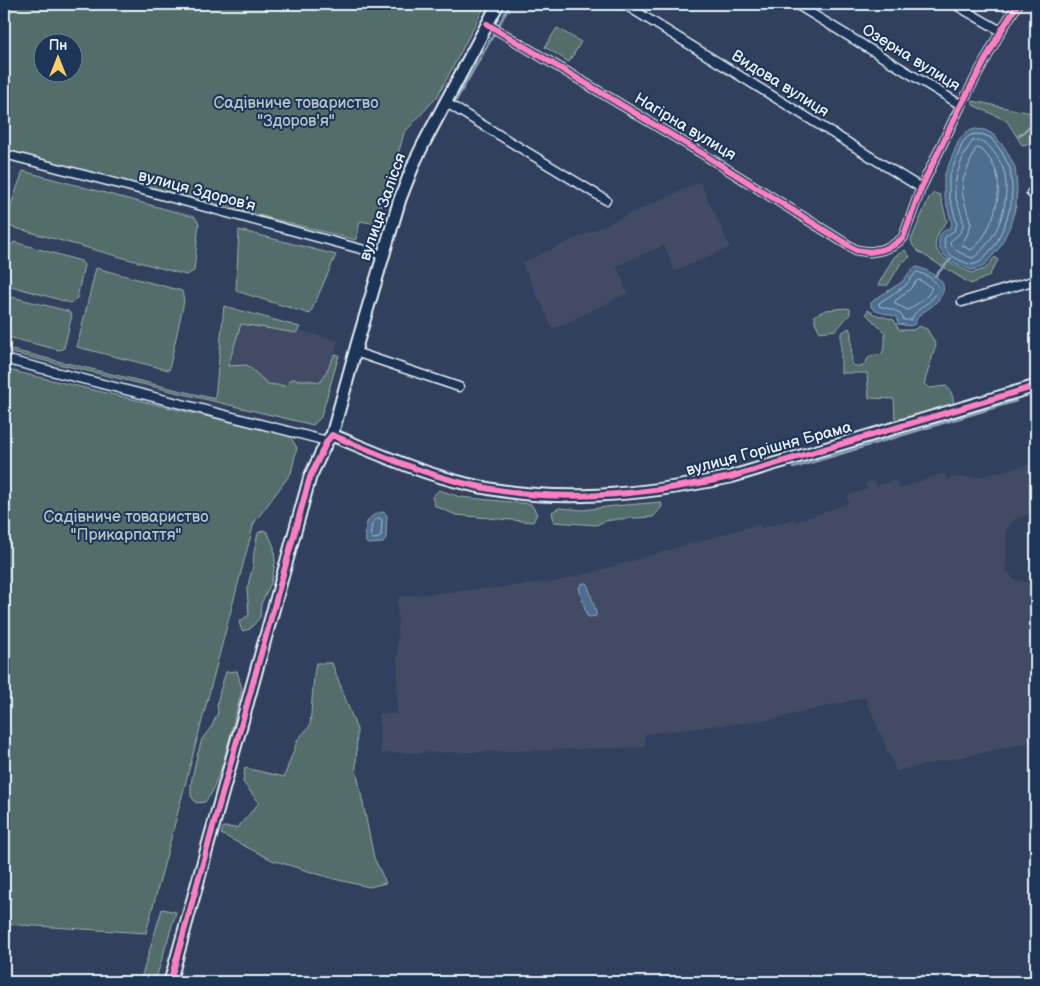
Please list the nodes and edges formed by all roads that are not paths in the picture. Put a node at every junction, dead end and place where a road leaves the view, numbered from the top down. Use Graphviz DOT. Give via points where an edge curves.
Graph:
graph roads {
  1 [pos="498,4"];
  2 [pos="624,4"];
  3 [pos="796,4"];
  4 [pos="954,4"];
  5 [pos="1018,4"];
  6 [pos="487,24"];
  7 [pos="1001,31"];
  8 [pos="445,102"];
  9 [pos="961,105"];
  10 [pos="4,154"];
  11 [pos="921,188"];
  12 [pos="606,200"];
  13 [pos="383,255"];
  14 [pos="1036,280"];
  15 [pos="962,302"];
  16 [pos="355,352"];
  17 [pos="4,359"];
  18 [pos="1036,386"];
  19 [pos="459,387"];
  20 [pos="329,438"];
  21 [pos="170,982"];
  1 -- 6 [label="main road, вулиця Залісся"];
  2 -- 11 [label="street, Видова вулиця"];
  3 -- 9 [label="street, Озерна вулиця"];
  4 -- 7 [label="street"];
  5 -- 7 [label="street"];
  6 -- 8 [label="main road, вулиця Залісся"];
  6 -- 11 [label="street, Нагірна вулиця" via="856,250 870,252 892,246 903,238"];
  7 -- 9 [label="street"];
  8 -- 12 [label="street"];
  8 -- 13 [label="main road, вулиця Залісся" via="415,161"];
  9 -- 11 [label="street"];
  10 -- 13 [label="street, вулиця Здоровʼя"];
  13 -- 16 [label="main road, вулиця Залісся"];
  14 -- 15 [label="street"];
  16 -- 19 [label="street"];
  16 -- 20 [label="main road, вулиця Залісся"];
  17 -- 20 [label="street"];
  18 -- 20 [label="main road, вулиця Горішня Брама" via="730,477 623,493 546,495 476,486 440,477"];
  20 -- 21 [label="main road, вулиця Залісся" via="310,477"];
}
